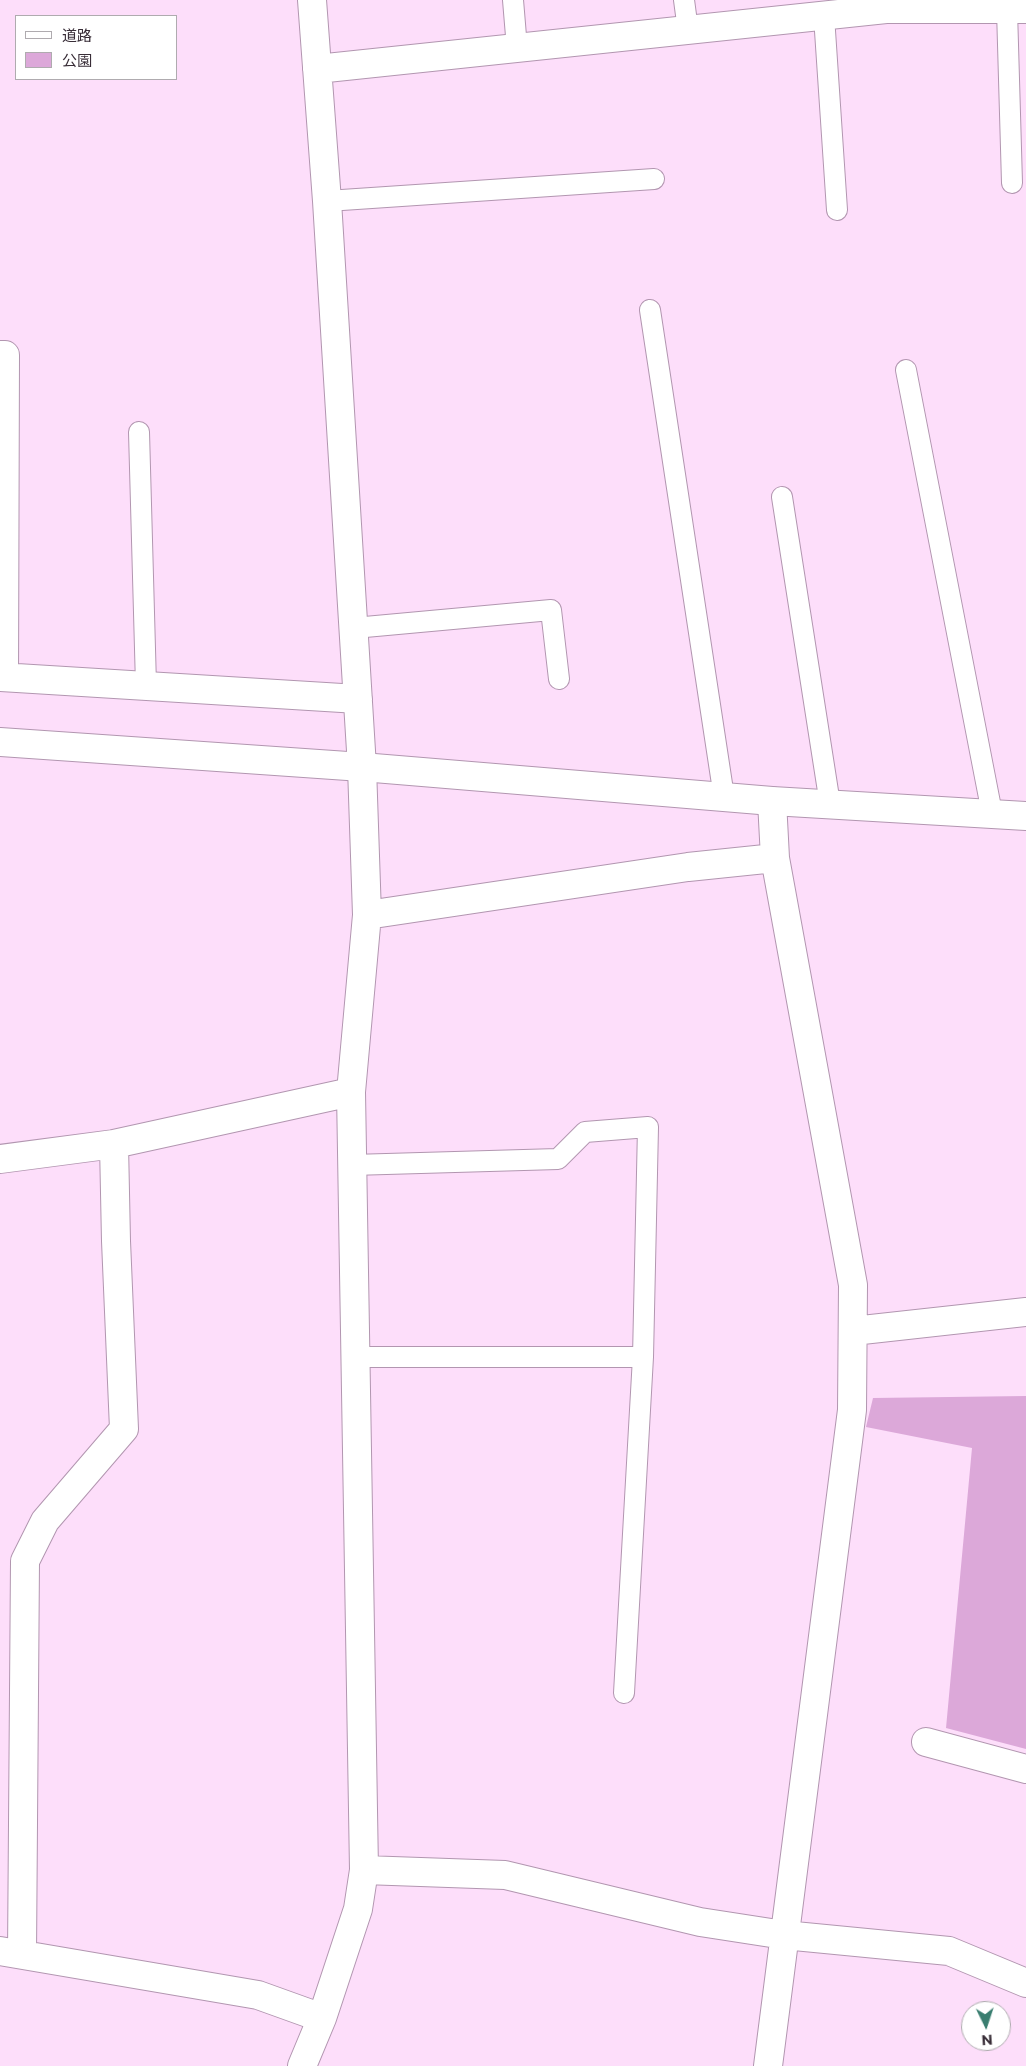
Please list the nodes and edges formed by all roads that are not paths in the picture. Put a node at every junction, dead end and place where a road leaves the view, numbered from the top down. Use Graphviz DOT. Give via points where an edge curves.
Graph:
graph roads {
  1 [pos="312,0"];
  2 [pos="513,0"];
  3 [pos="684,0"];
  4 [pos="1017,9"];
  5 [pos="824,16"];
  6 [pos="688,30"];
  7 [pos="517,48"];
  8 [pos="317,68"];
  9 [pos="654,179"];
  10 [pos="1012,183"];
  11 [pos="327,202"];
  12 [pos="837,210"];
  13 [pos="650,310"];
  14 [pos="0,355"];
  15 [pos="906,370"];
  16 [pos="139,432"];
  17 [pos="782,497"];
  18 [pos="2,513"];
  19 [pos="354,628"];
  20 [pos="2,677"];
  21 [pos="559,679"];
  22 [pos="146,685"];
  23 [pos="358,699"];
  24 [pos="0,742"];
  25 [pos="362,767"];
  26 [pos="724,797"];
  27 [pos="772,801"];
  28 [pos="830,804"];
  29 [pos="992,813"];
  30 [pos="1026,816"];
  31 [pos="775,858"];
  32 [pos="367,915"];
  33 [pos="351,1092"];
  34 [pos="114,1144"];
  35 [pos="0,1159"];
  36 [pos="352,1165"];
  37 [pos="1026,1312"];
  38 [pos="853,1331"];
  39 [pos="356,1357"];
  40 [pos="642,1357"];
  41 [pos="624,1693"];
  42 [pos="926,1742"];
  43 [pos="1026,1768"];
  44 [pos="364,1870"];
  45 [pos="784,1935"];
  46 [pos="11,1952"];
  47 [pos="1026,1983"];
  48 [pos="322,2018"];
  49 [pos="302,2066"];
  50 [pos="768,2066"];
  1 -- 8 [label="street"];
  2 -- 7 [label="lane"];
  3 -- 6 [label="lane"];
  4 -- 5 [label="street" via="886,10"];
  4 -- 10 [label="lane"];
  5 -- 6 [label="street"];
  5 -- 12 [label="lane"];
  6 -- 7 [label="street"];
  7 -- 8 [label="street"];
  8 -- 11 [label="street"];
  9 -- 11 [label="lane"];
  11 -- 19 [label="street"];
  13 -- 26 [label="lane"];
  14 -- 18 [label="street" via="5,355"];
  15 -- 29 [label="lane"];
  16 -- 22 [label="lane"];
  17 -- 28 [label="lane"];
  18 -- 20 [label="street"];
  19 -- 21 [label="lane" via="551,610"];
  19 -- 23 [label="street"];
  20 -- 22 [label="street"];
  22 -- 23 [label="street"];
  23 -- 25 [label="street"];
  24 -- 25 [label="street"];
  25 -- 26 [label="street"];
  25 -- 32 [label="street"];
  26 -- 27 [label="street"];
  27 -- 28 [label="street"];
  27 -- 31 [label="street"];
  28 -- 29 [label="street"];
  29 -- 30 [label="street"];
  31 -- 32 [label="street"];
  31 -- 38 [label="street" via="853,1285"];
  32 -- 33 [label="street"];
  33 -- 34 [label="street"];
  33 -- 36 [label="street"];
  34 -- 35 [label="street"];
  34 -- 46 [label="street" via="124,1429 45,1521 25,1561"];
  36 -- 39 [label="street"];
  36 -- 40 [label="lane" via="558,1159 585,1132 648,1127"];
  37 -- 38 [label="street"];
  38 -- 45 [label="street" via="852,1410"];
  39 -- 40 [label="lane"];
  39 -- 44 [label="street"];
  40 -- 41 [label="lane"];
  42 -- 43 [label="street"];
  44 -- 45 [label="street" via="505,1875 700,1922"];
  44 -- 48 [label="street" via="358,1909"];
  45 -- 47 [label="street" via="949,1951"];
  45 -- 50 [label="street"];
  46 -- 48 [label="street" via="258,1995"];
  48 -- 49 [label="street"];
}
